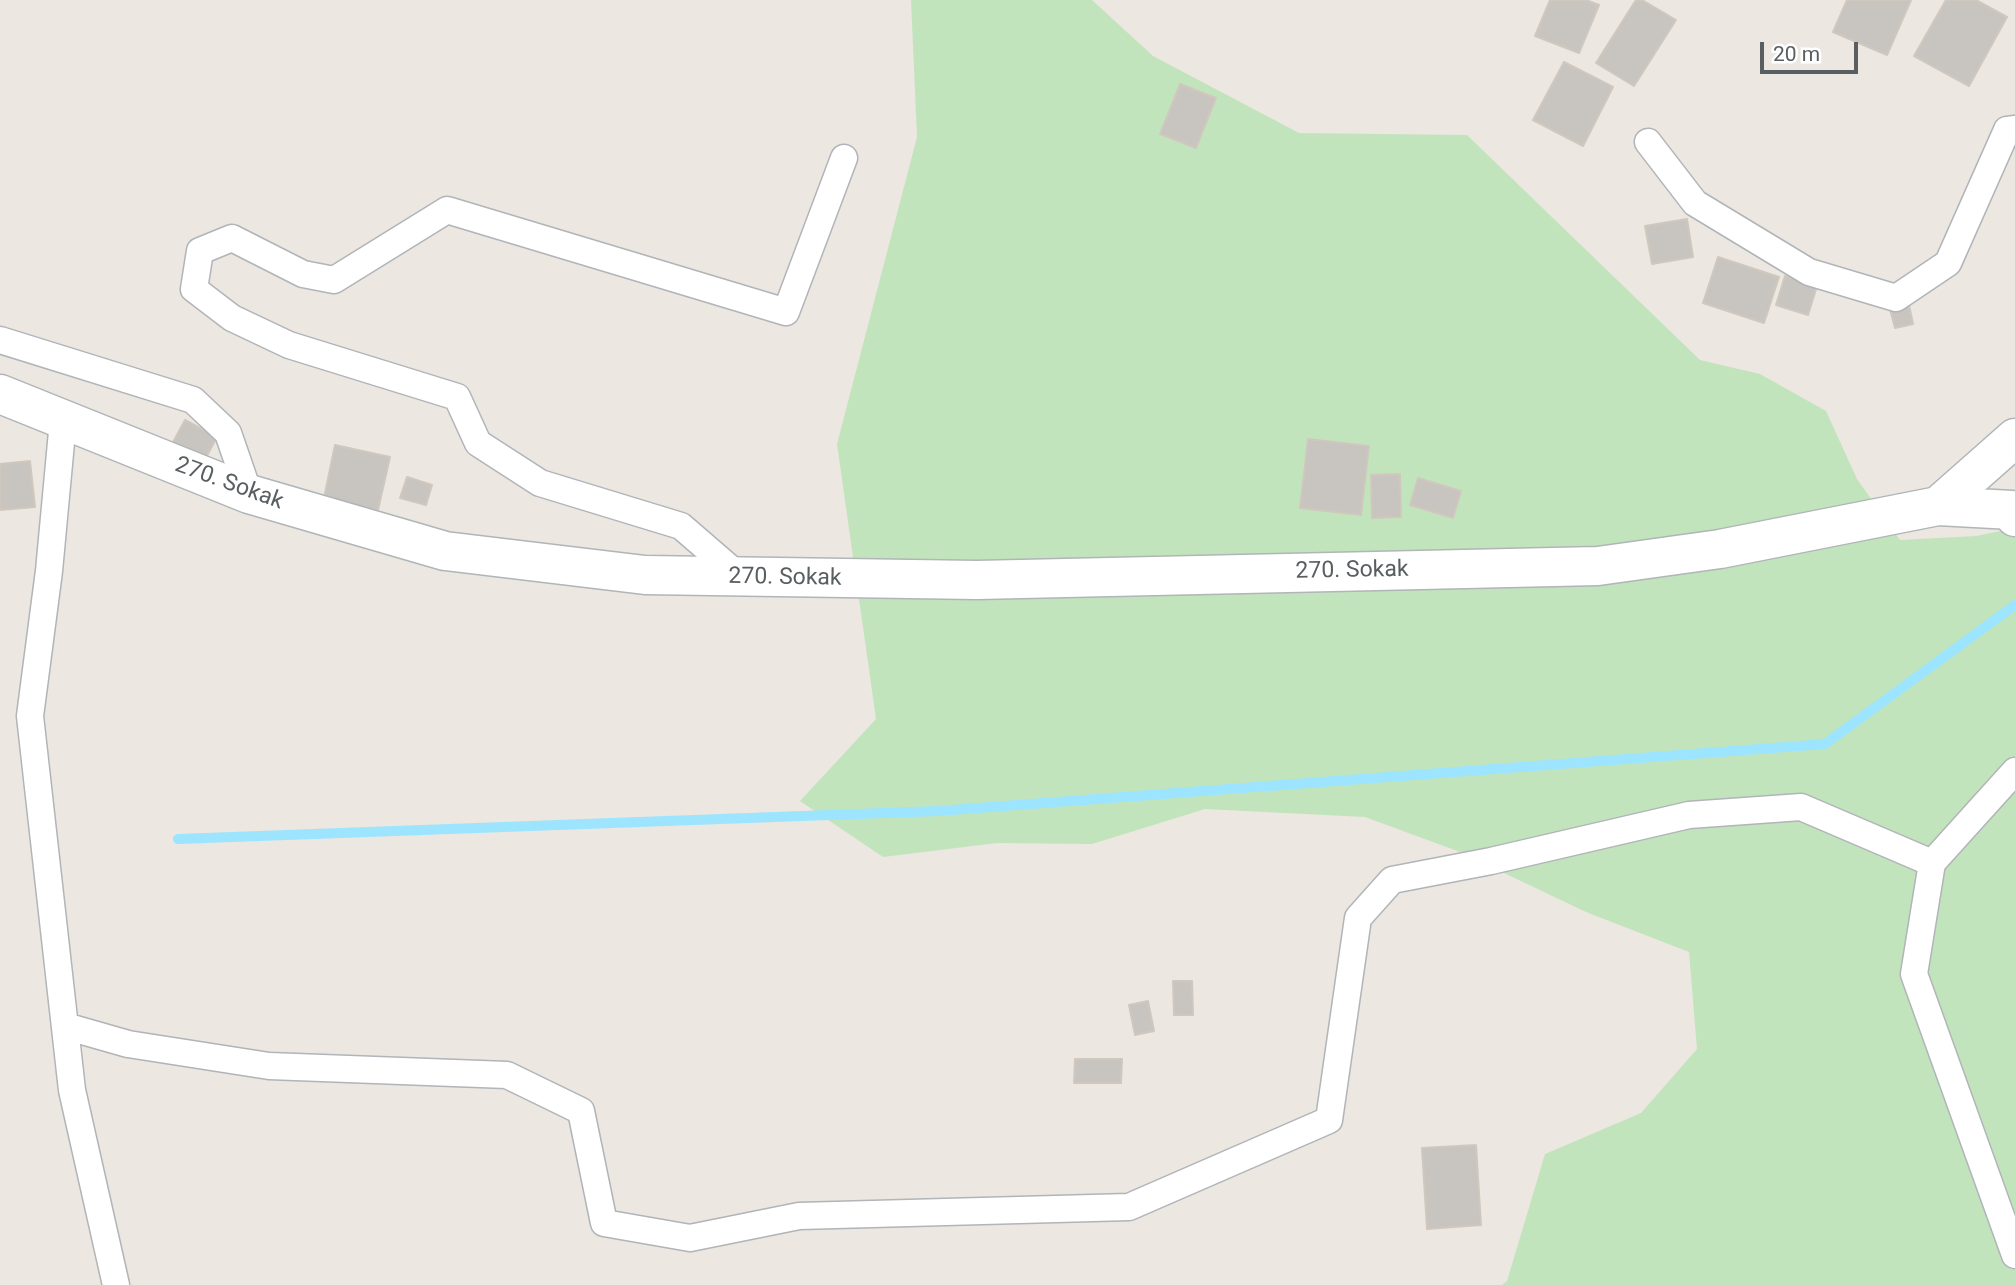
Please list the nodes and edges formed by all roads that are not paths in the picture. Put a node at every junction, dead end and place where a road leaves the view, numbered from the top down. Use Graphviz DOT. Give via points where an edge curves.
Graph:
graph roads {
  1 [pos="2015,129"];
  2 [pos="1648,142"];
  3 [pos="844,158"];
  4 [pos="0,340"];
  5 [pos="0,394"];
  6 [pos="62,421"];
  7 [pos="2015,438"];
  8 [pos="248,494"];
  9 [pos="1938,506"];
  10 [pos="2015,517"];
  11 [pos="740,577"];
  12 [pos="2015,771"];
  13 [pos="1932,863"];
  14 [pos="65,1026"];
  15 [pos="2015,1255"];
  16 [pos="116,1285"];
  1 -- 2 [label="street" via="2007,130 1948,263 1896,298 1808,272 1695,203"];
  3 -- 11 [label="street" via="786,312 447,210 334,281 303,274 232,238 200,251 194,289 232,318 289,345 457,397 478,443 540,483 681,526"];
  4 -- 8 [label="street" via="193,400 228,433"];
  5 -- 6 [label="street, 270. Sokak"];
  6 -- 8 [label="street, 270. Sokak"];
  6 -- 14 [label="street" via="30,716"];
  7 -- 9 [label="street"];
  8 -- 11 [label="street, 270. Sokak" via="445,551 645,575"];
  9 -- 10 [label="street, 270. Sokak" via="2012,510"];
  9 -- 11 [label="street, 270. Sokak" via="1720,549 1598,566 976,580"];
  12 -- 13 [label="street"];
  13 -- 14 [label="street" via="1801,807 1689,815 1392,880 1358,918 1329,1120 1129,1206 799,1216 690,1238 604,1223 581,1111 507,1075 269,1066 128,1044"];
  13 -- 15 [label="street" via="1913,974"];
  14 -- 16 [label="street" via="72,1090"];
}
